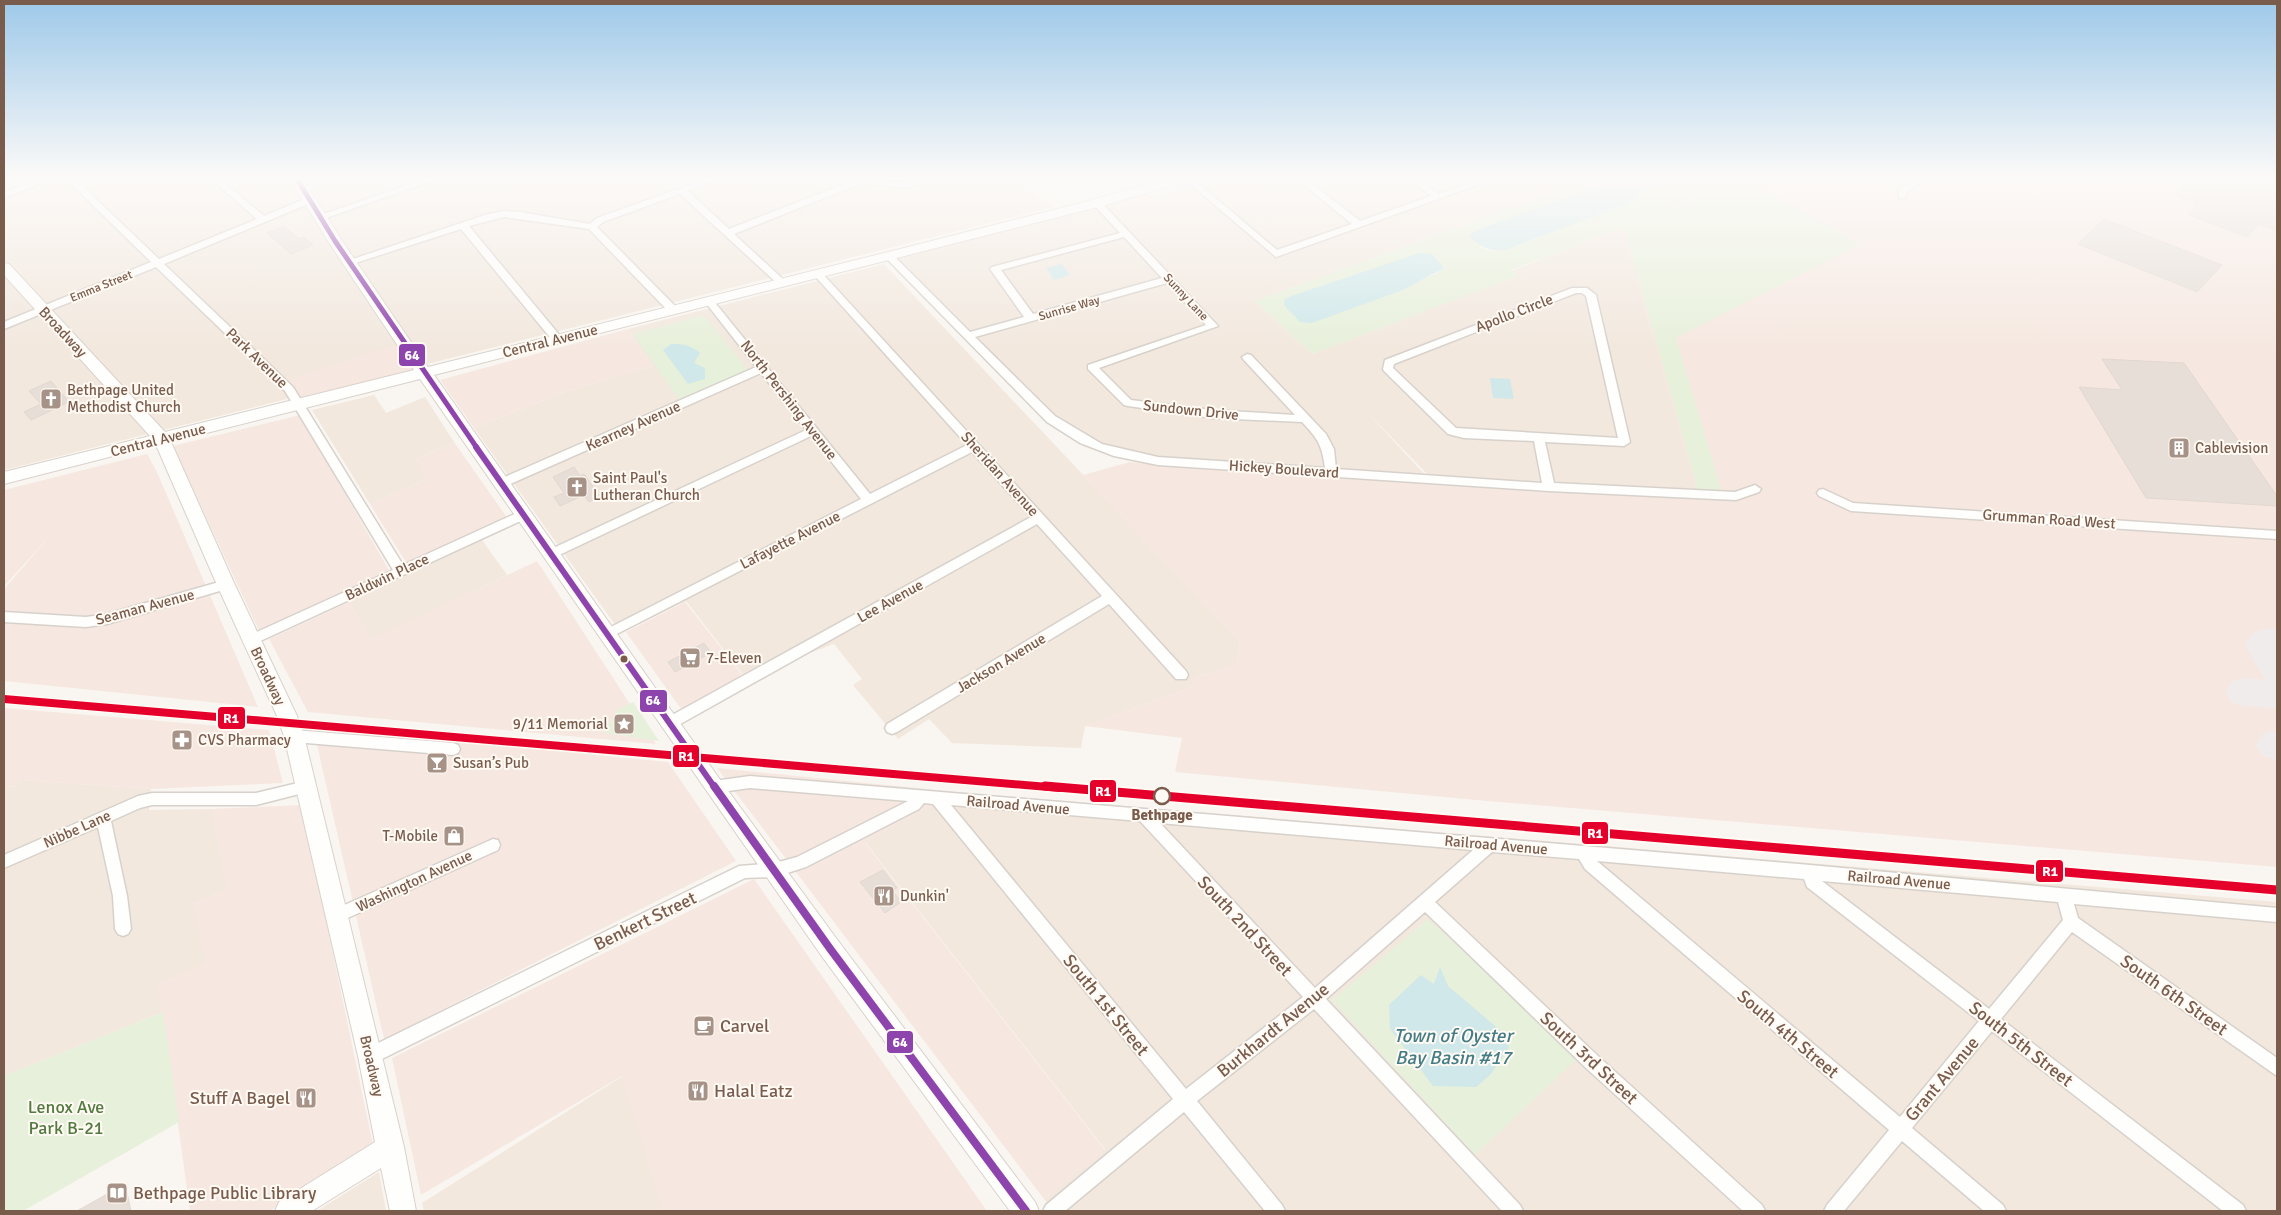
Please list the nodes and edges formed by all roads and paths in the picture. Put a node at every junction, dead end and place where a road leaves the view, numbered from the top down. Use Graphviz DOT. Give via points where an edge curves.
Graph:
graph roads {
  1 [pos="130,236"];
  2 [pos="222,236"];
  3 [pos="332,236"];
  4 [pos="430,236"];
  5 [pos="472,236"];
  6 [pos="600,236"];
  7 [pos="731,236"];
  8 [pos="969,236"];
  9 [pos="1120,236"];
  10 [pos="1128,236"];
  11 [pos="1255,236"];
  12 [pos="1328,236"];
  13 [pos="889,256"];
  14 [pos="158,262"];
  15 [pos="349,262"];
  16 [pos="4,267"];
  17 [pos="818,274"];
  18 [pos="1169,279"];
  19 [pos="782,283"];
  20 [pos="709,301"];
  21 [pos="42,310"];
  22 [pos="673,310"];
  23 [pos="1031,318"];
  24 [pos="4,326"];
  25 [pos="968,336"];
  26 [pos="557,339"];
  27 [pos="1247,357"];
  28 [pos="1092,367"];
  29 [pos="763,368"];
  30 [pos="424,373"];
  31 [pos="298,404"];
  32 [pos="1306,419"];
  33 [pos="813,431"];
  34 [pos="1539,438"];
  35 [pos="162,439"];
  36 [pos="974,446"];
  37 [pos="1331,472"];
  38 [pos="4,478"];
  39 [pos="502,483"];
  40 [pos="1549,486"];
  41 [pos="1755,489"];
  42 [pos="1823,493"];
  43 [pos="868,500"];
  44 [pos="523,515"];
  45 [pos="1039,518"];
  46 [pos="2277,535"];
  47 [pos="551,554"];
  48 [pos="400,571"];
  49 [pos="226,585"];
  50 [pos="1110,597"];
  51 [pos="4,617"];
  52 [pos="607,634"];
  53 [pos="252,640"];
  54 [pos="1181,675"];
  55 [pos="670,723"];
  56 [pos="892,728"];
  57 [pos="294,736"];
  58 [pos="452,749"];
  59 [pos="306,787"];
  60 [pos="714,787"];
  61 [pos="921,796"];
  62 [pos="937,798"];
  63 [pos="1143,815"];
  64 [pos="103,818"];
  65 [pos="493,845"];
  66 [pos="1489,845"];
  67 [pos="1583,852"];
  68 [pos="4,862"];
  69 [pos="774,870"];
  70 [pos="1810,872"];
  71 [pos="2064,895"];
  72 [pos="1426,902"];
  73 [pos="336,916"];
  74 [pos="2274,916"];
  75 [pos="2071,922"];
  76 [pos="123,930"];
  77 [pos="1313,999"];
  78 [pos="1990,1020"];
  79 [pos="370,1056"];
  80 [pos="2277,1068"];
  81 [pos="1185,1100"];
  82 [pos="1900,1129"];
  83 [pos="391,1147"];
  84 [pos="288,1211"];
  85 [pos="403,1211"];
  86 [pos="1026,1211"];
  87 [pos="1052,1211"];
  88 [pos="1276,1211"];
  89 [pos="1514,1211"];
  90 [pos="1756,1211"];
  91 [pos="1833,1211"];
  92 [pos="1997,1211"];
  93 [pos="2237,1211"];
  1 -- 14 [label="street, Park Avenue"];
  2 -- 14 [label="street, Emma Street"];
  3 -- 15 [label="main road"];
  4 -- 15 [label="street"];
  5 -- 26 [label="street"];
  6 -- 22 [label="street"];
  7 -- 19 [label="street"];
  8 -- 13 [label="main road, Central Avenue"];
  9 -- 23 [label="street" via="995,269"];
  10 -- 18 [label="street, Sunny Lane"];
  11 -- 12 [label="street" via="1276,254"];
  13 -- 17 [label="main road, Central Avenue"];
  13 -- 25 [label="street, Hickey Boulevard"];
  14 -- 21 [label="street, Emma Street"];
  14 -- 31 [label="street, Park Avenue" via="289,388"];
  15 -- 30 [label="main road"];
  16 -- 21 [label="main road, Broadway"];
  17 -- 19 [label="main road, Central Avenue"];
  17 -- 36 [label="street, Sheridan Avenue"];
  18 -- 23 [label="street, Sunrise Way"];
  18 -- 28 [label="street, Sunny Lane" via="1213,326"];
  19 -- 20 [label="main road, Central Avenue"];
  20 -- 22 [label="main road, Central Avenue"];
  20 -- 29 [label="street, North Pershing Avenue"];
  21 -- 24 [label="street, Emma Street"];
  21 -- 35 [label="main road, Broadway"];
  22 -- 26 [label="main road, Central Avenue"];
  23 -- 25 [label="street, Sunrise Way"];
  25 -- 37 [label="street, Hickey Boulevard" via="1051,419 1098,447 1158,461"];
  26 -- 30 [label="main road, Central Avenue"];
  27 -- 32 [label="street"];
  28 -- 32 [label="street, Sundown Drive" via="1128,403 1212,414"];
  29 -- 33 [label="street, North Pershing Avenue"];
  29 -- 39 [label="street, Kearney Avenue"];
  30 -- 31 [label="main road, Central Avenue"];
  30 -- 39 [label="main road"];
  31 -- 35 [label="main road, Central Avenue"];
  31 -- 48 [label="street, Park Avenue"];
  32 -- 37 [label="street" via="1328,449"];
  33 -- 43 [label="street, North Pershing Avenue"];
  33 -- 47 [label="street"];
  34 -- 34 [label="street, Apollo Circle" via="1624,442 1591,295 1584,290 1575,290 1389,362 1388,369 1452,431"];
  34 -- 40 [label="street"];
  35 -- 38 [label="main road, Central Avenue"];
  35 -- 49 [label="main road, Broadway"];
  36 -- 43 [label="street, Lafayette Avenue"];
  36 -- 45 [label="street, Sheridan Avenue"];
  37 -- 40 [label="street, Hickey Boulevard"];
  39 -- 44 [label="main road"];
  40 -- 41 [label="street, Hickey Boulevard" via="1736,496"];
  42 -- 46 [label="street, Grumman Road West" via="1851,507"];
  43 -- 52 [label="street, Lafayette Avenue"];
  44 -- 47 [label="main road"];
  44 -- 48 [label="street, Baldwin Place"];
  45 -- 50 [label="street, Sheridan Avenue"];
  45 -- 55 [label="street, Lee Avenue"];
  47 -- 52 [label="main road"];
  48 -- 53 [label="street, Baldwin Place"];
  49 -- 51 [label="street, Seaman Avenue" via="95,621"];
  49 -- 53 [label="main road, Broadway"];
  50 -- 54 [label="street, Sheridan Avenue"];
  50 -- 56 [label="street, Jackson Avenue"];
  52 -- 55 [label="main road"];
  53 -- 57 [label="main road, Broadway"];
  55 -- 60 [label="main road"];
  57 -- 58 [label="street"];
  57 -- 59 [label="main road, Broadway"];
  59 -- 64 [label="street, Nibbe Lane" via="256,799 152,799"];
  59 -- 73 [label="main road, Broadway"];
  60 -- 61 [label="street, Railroad Avenue" via="750,782"];
  60 -- 69 [label="main road"];
  61 -- 62 [label="street, Railroad Avenue"];
  61 -- 69 [label="street, Benkert Street" via="914,806 801,862"];
  62 -- 63 [label="street, Railroad Avenue"];
  62 -- 81 [label="street, South 1st Street"];
  63 -- 66 [label="street, Railroad Avenue"];
  63 -- 77 [label="street, South 2nd Street"];
  64 -- 68 [label="street, Nibbe Lane"];
  64 -- 76 [label="street" via="120,896"];
  65 -- 73 [label="street, Washington Avenue"];
  66 -- 67 [label="street, Railroad Avenue"];
  66 -- 72 [label="street, Burkhardt Avenue"];
  67 -- 70 [label="street, Railroad Avenue"];
  67 -- 82 [label="street, South 4th Street" via="1590,864"];
  69 -- 79 [label="street, Benkert Street" via="744,871"];
  69 -- 86 [label="main road"];
  70 -- 71 [label="street, Railroad Avenue"];
  70 -- 78 [label="street, South 5th Street" via="1812,882"];
  71 -- 74 [label="street, Railroad Avenue"];
  71 -- 75 [label="street"];
  72 -- 77 [label="street, Burkhardt Avenue"];
  72 -- 90 [label="street, South 3rd Street" via="1592,1062"];
  73 -- 79 [label="main road, Broadway"];
  75 -- 78 [label="street, Grant Avenue"];
  75 -- 80 [label="street, South 6th Street"];
  77 -- 81 [label="street, Burkhardt Avenue"];
  77 -- 89 [label="street, South 2nd Street"];
  78 -- 82 [label="street, Grant Avenue"];
  78 -- 93 [label="street, South 5th Street"];
  79 -- 83 [label="main road, Broadway"];
  81 -- 87 [label="street, Burkhardt Avenue"];
  81 -- 88 [label="street, South 1st Street"];
  82 -- 91 [label="street, Grant Avenue"];
  82 -- 92 [label="street, South 4th Street"];
  83 -- 84 [label="main road"];
  83 -- 85 [label="main road, Broadway"];
}
